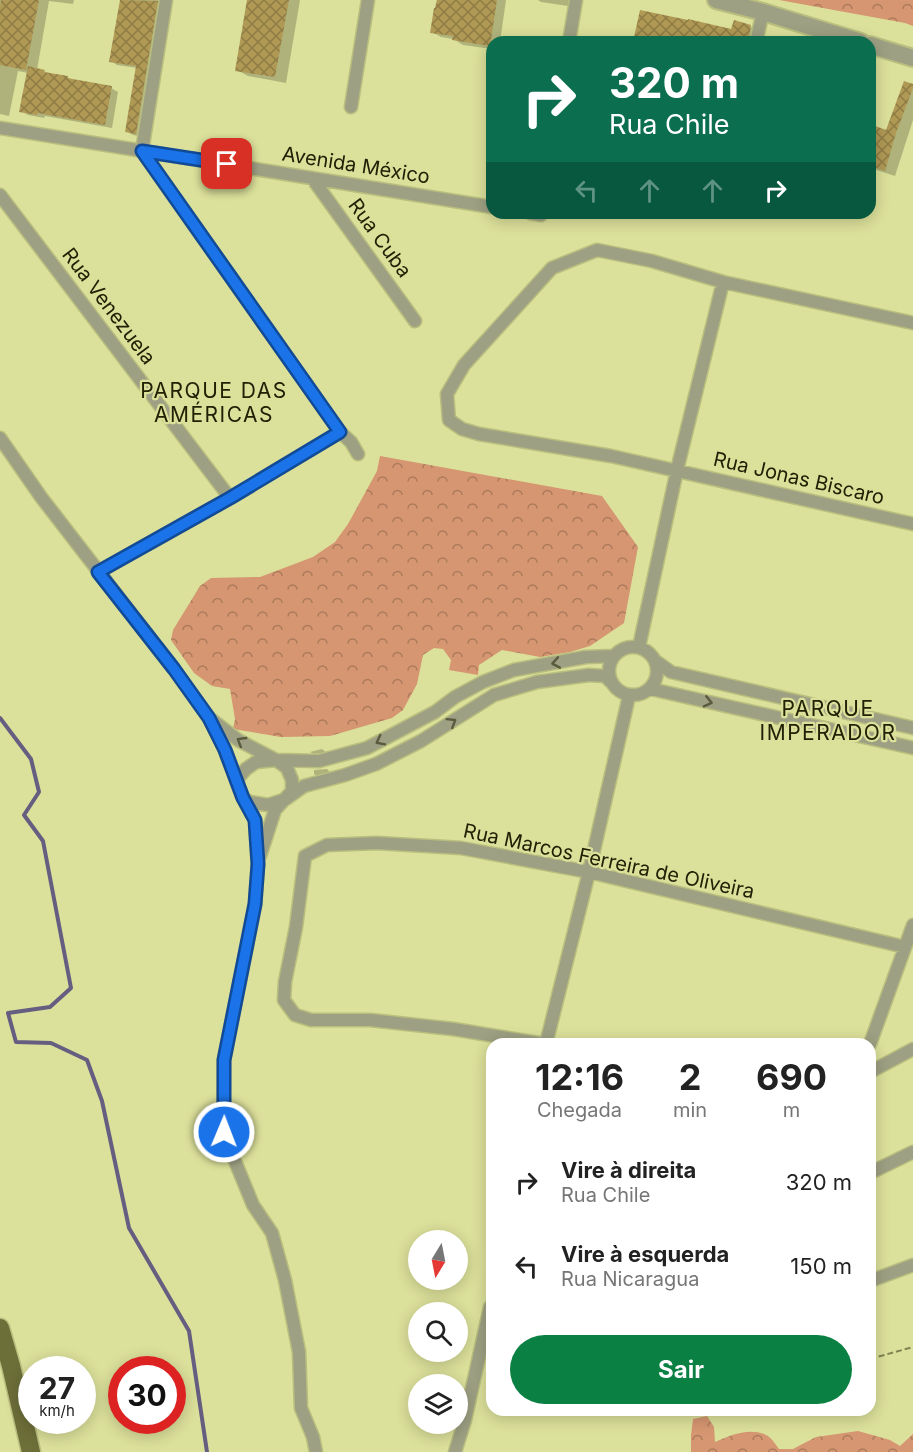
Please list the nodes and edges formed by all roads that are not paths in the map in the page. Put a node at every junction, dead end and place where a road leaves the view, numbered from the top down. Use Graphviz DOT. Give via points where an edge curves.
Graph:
graph roads {
  1 [pos="166,0"];
  2 [pos="368,0"];
  3 [pos="576,0"];
  4 [pos="716,0"];
  5 [pos="763,12"];
  6 [pos="570,36"];
  7 [pos="757,36"];
  8 [pos="841,36"];
  9 [pos="876,47"];
  10 [pos="913,58"];
  11 [pos="351,107"];
  12 [pos="0,128"];
  13 [pos="142,151"];
  14 [pos="312,178"];
  15 [pos="0,195"];
  16 [pos="486,206"];
  17 [pos="723,282"];
  18 [pos="415,321"];
  19 [pos="913,323"];
  20 [pos="340,432"];
  21 [pos="0,438"];
  22 [pos="358,454"];
  23 [pos="676,470"];
  24 [pos="230,498"];
  25 [pos="913,524"];
  26 [pos="98,572"];
  27 [pos="639,647"];
  28 [pos="614,656"];
  29 [pos="657,662"];
  30 [pos="610,682"];
  31 [pos="651,689"];
  32 [pos="629,696"];
  33 [pos="209,718"];
  34 [pos="913,728"];
  35 [pos="913,748"];
  36 [pos="276,760"];
  37 [pos="237,783"];
  38 [pos="243,798"];
  39 [pos="285,799"];
  40 [pos="258,864"];
  41 [pos="589,872"];
  42 [pos="913,925"];
  43 [pos="905,947"];
  44 [pos="508,1038"];
  45 [pos="547,1038"];
  46 [pos="872,1038"];
  47 [pos="913,1049"];
  48 [pos="876,1069"];
  49 [pos="913,1152"];
  50 [pos="876,1170"];
  51 [pos="913,1264"];
  52 [pos="876,1279"];
  53 [pos="486,1324"];
  54 [pos="0,1328"];
  55 [pos="31,1452"];
  56 [pos="316,1452"];
  57 [pos="455,1452"];
  1 -- 13 [label="street"];
  2 -- 11 [label="street"];
  3 -- 6 [label="street"];
  4 -- 5 [label="street"];
  5 -- 7 [label="street"];
  5 -- 8 [label="street"];
  9 -- 10 [label="street"];
  12 -- 13 [label="street, Avenida México"];
  13 -- 14 [label="street, Avenida México"];
  13 -- 20 [label="street"];
  14 -- 16 [label="street, Avenida México"];
  14 -- 18 [label="street, Rua Cuba"];
  15 -- 24 [label="street, Rua Venezuela"];
  17 -- 19 [label="street"];
  17 -- 23 [label="street"];
  17 -- 23 [label="street, Rua Jonas Biscaro" via="597,250 552,268 464,365 447,394 449,420 462,429"];
  20 -- 22 [label="street"];
  20 -- 24 [label="street"];
  21 -- 26 [label="street"];
  23 -- 25 [label="street, Rua Jonas Biscaro"];
  23 -- 27 [label="street"];
  24 -- 26 [label="street"];
  26 -- 33 [label="street"];
  27 -- 28 [label="street" via="625,648"];
  27 -- 29 [label="street" via="650,652"];
  28 -- 30 [label="street" via="608,669"];
  28 -- 36 [label="street, one-way" via="514,670 483,682 367,748 319,761"];
  29 -- 31 [label="street" via="658,677"];
  29 -- 34 [label="street" via="671,672"];
  30 -- 32 [label="street" via="618,692"];
  39 -- 30 [label="street, one-way" via="304,786 376,764 494,695 537,682 589,675 605,676"];
  31 -- 32 [label="street"];
  31 -- 35 [label="street, one-way"];
  32 -- 41 [label="street"];
  36 -- 33 [label="street, one-way" via="238,740"];
  33 -- 37 [label="street"];
  36 -- 37 [label="street" via="256,762"];
  36 -- 39 [label="street" via="287,768 292,780 292,791"];
  37 -- 38 [label="street"];
  38 -- 39 [label="street" via="268,805"];
  38 -- 40 [label="street" via="255,820"];
  39 -- 40 [label="street" via="274,810"];
  40 -- 56 [label="street" via="255,904 224,1060 224,1132 253,1205 272,1233 299,1352 301,1408"];
  41 -- 43 [label="street, Rua Marcos Ferreira de Oliveira"];
  41 -- 44 [label="street, Rua Marcos Ferreira de Oliveira" via="461,848 377,843 327,845 305,856 285,982 284,1000 295,1015 311,1020 370,1020"];
  41 -- 45 [label="street"];
  42 -- 43 [label="street"];
  43 -- 46 [label="street"];
  47 -- 48 [label="street"];
  49 -- 50 [label="street"];
  51 -- 52 [label="street"];
  53 -- 57 [label="street"];
  54 -- 55 [label="main road"];
}
